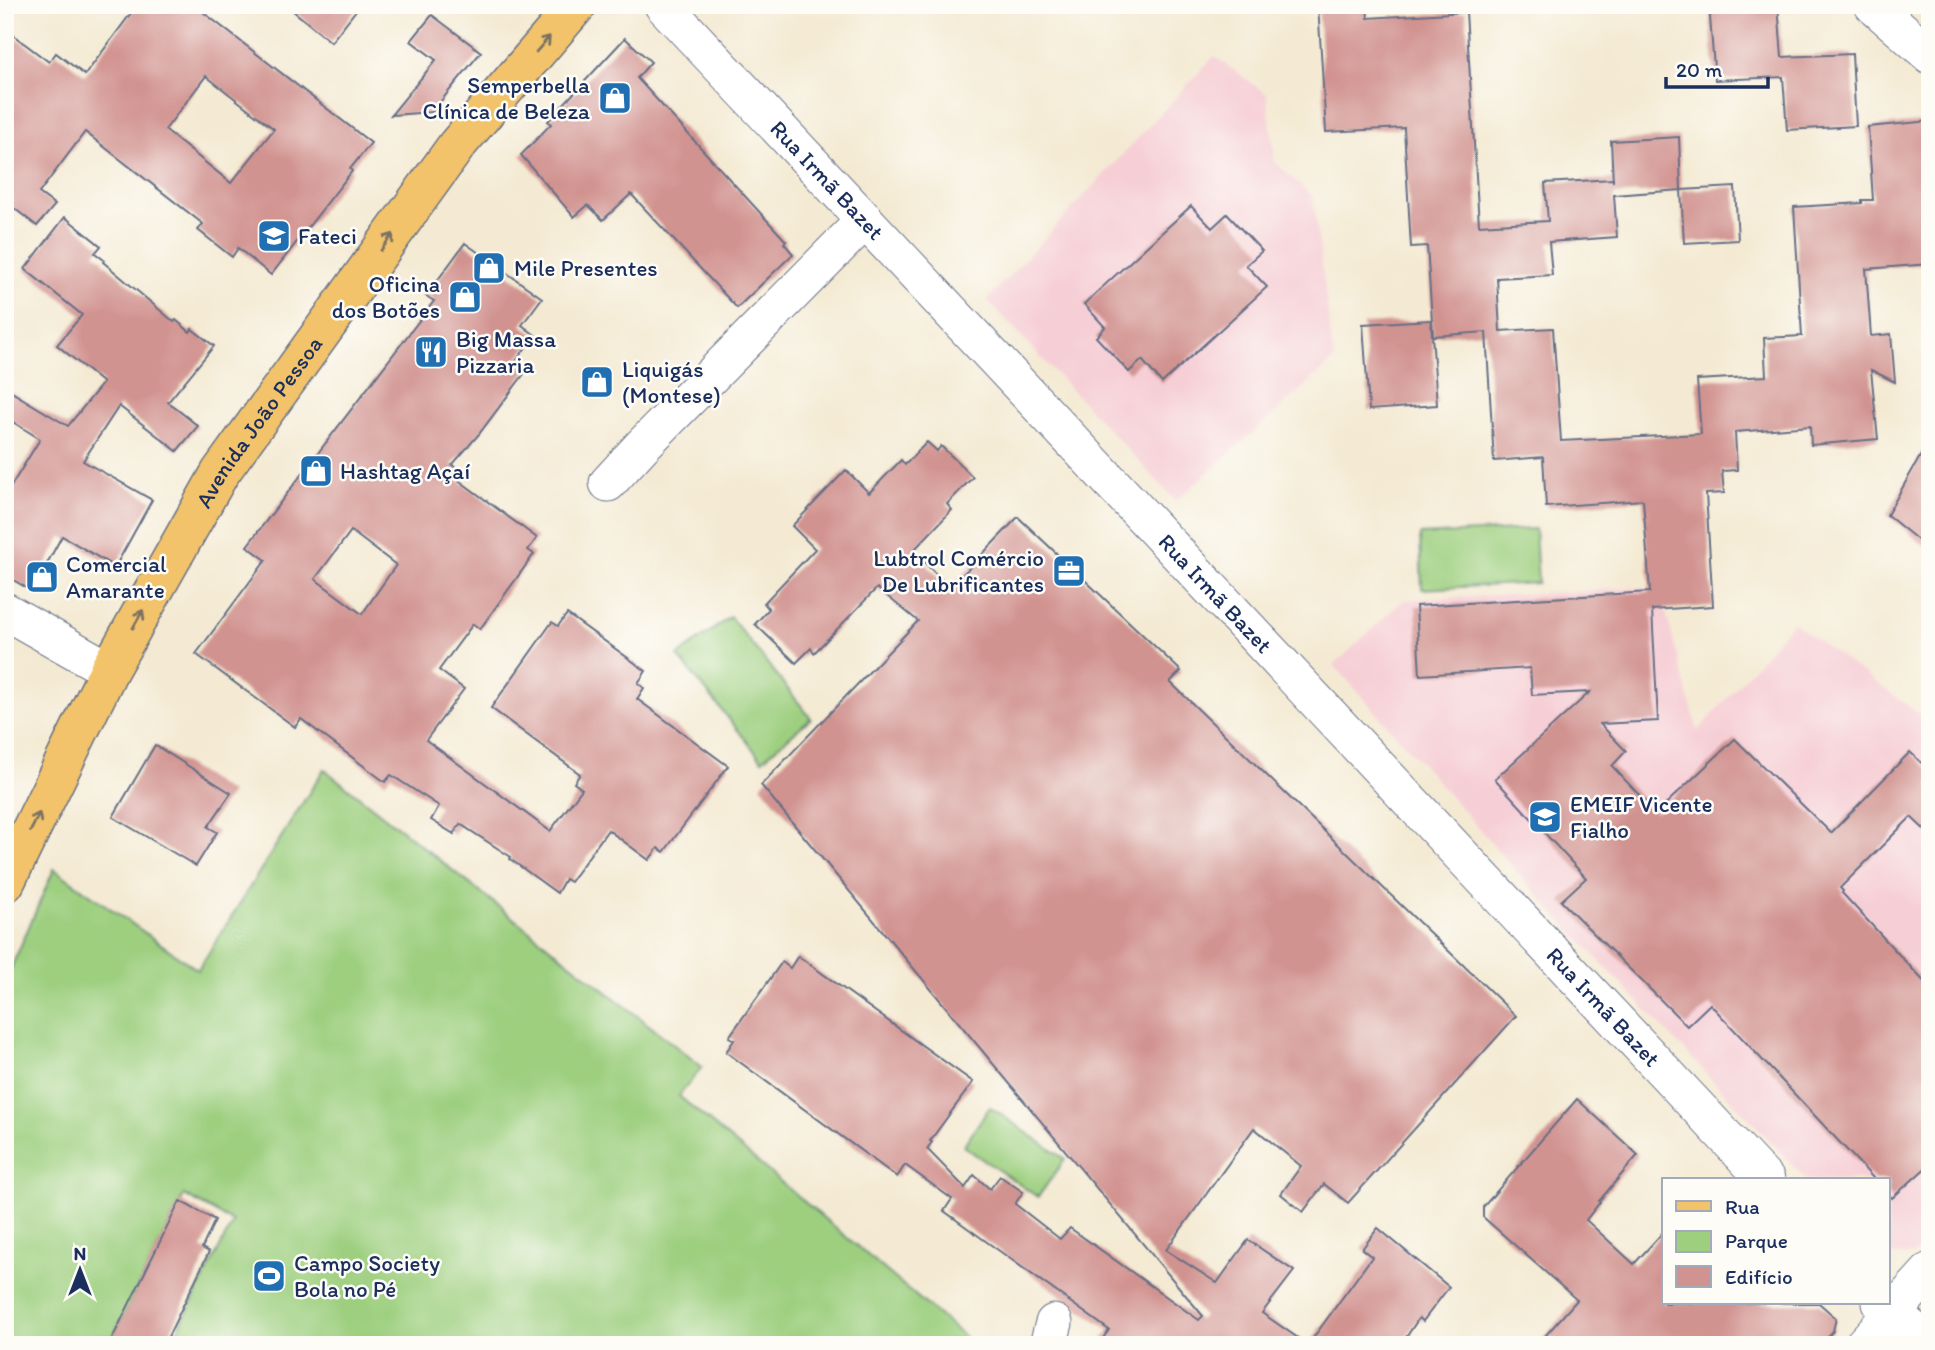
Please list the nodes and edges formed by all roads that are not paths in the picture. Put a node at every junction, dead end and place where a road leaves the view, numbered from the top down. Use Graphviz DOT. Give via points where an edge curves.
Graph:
graph roads {
  1 [pos="577,5"];
  2 [pos="663,5"];
  3 [pos="1873,5"];
  4 [pos="1930,55"];
  5 [pos="865,220"];
  6 [pos="608,483"];
  7 [pos="5,611"];
  8 [pos="109,670"];
  9 [pos="5,883"];
  10 [pos="1764,1178"];
  11 [pos="1930,1271"];
  12 [pos="1886,1308"];
  13 [pos="1930,1342"];
  14 [pos="1863,1345"];
  8 -- 1 [label="main road, Avenida João Pessoa, one-way" via="220,473 457,145"];
  2 -- 5 [label="street, Rua Irmã Bazet"];
  3 -- 4 [label="street"];
  5 -- 6 [label="street"];
  5 -- 10 [label="street, Rua Irmã Bazet"];
  7 -- 8 [label="street"];
  9 -- 8 [label="main road, Avenida João Pessoa, one-way"];
  11 -- 12 [label="street"];
  12 -- 13 [label="street"];
  12 -- 14 [label="street"];
}
